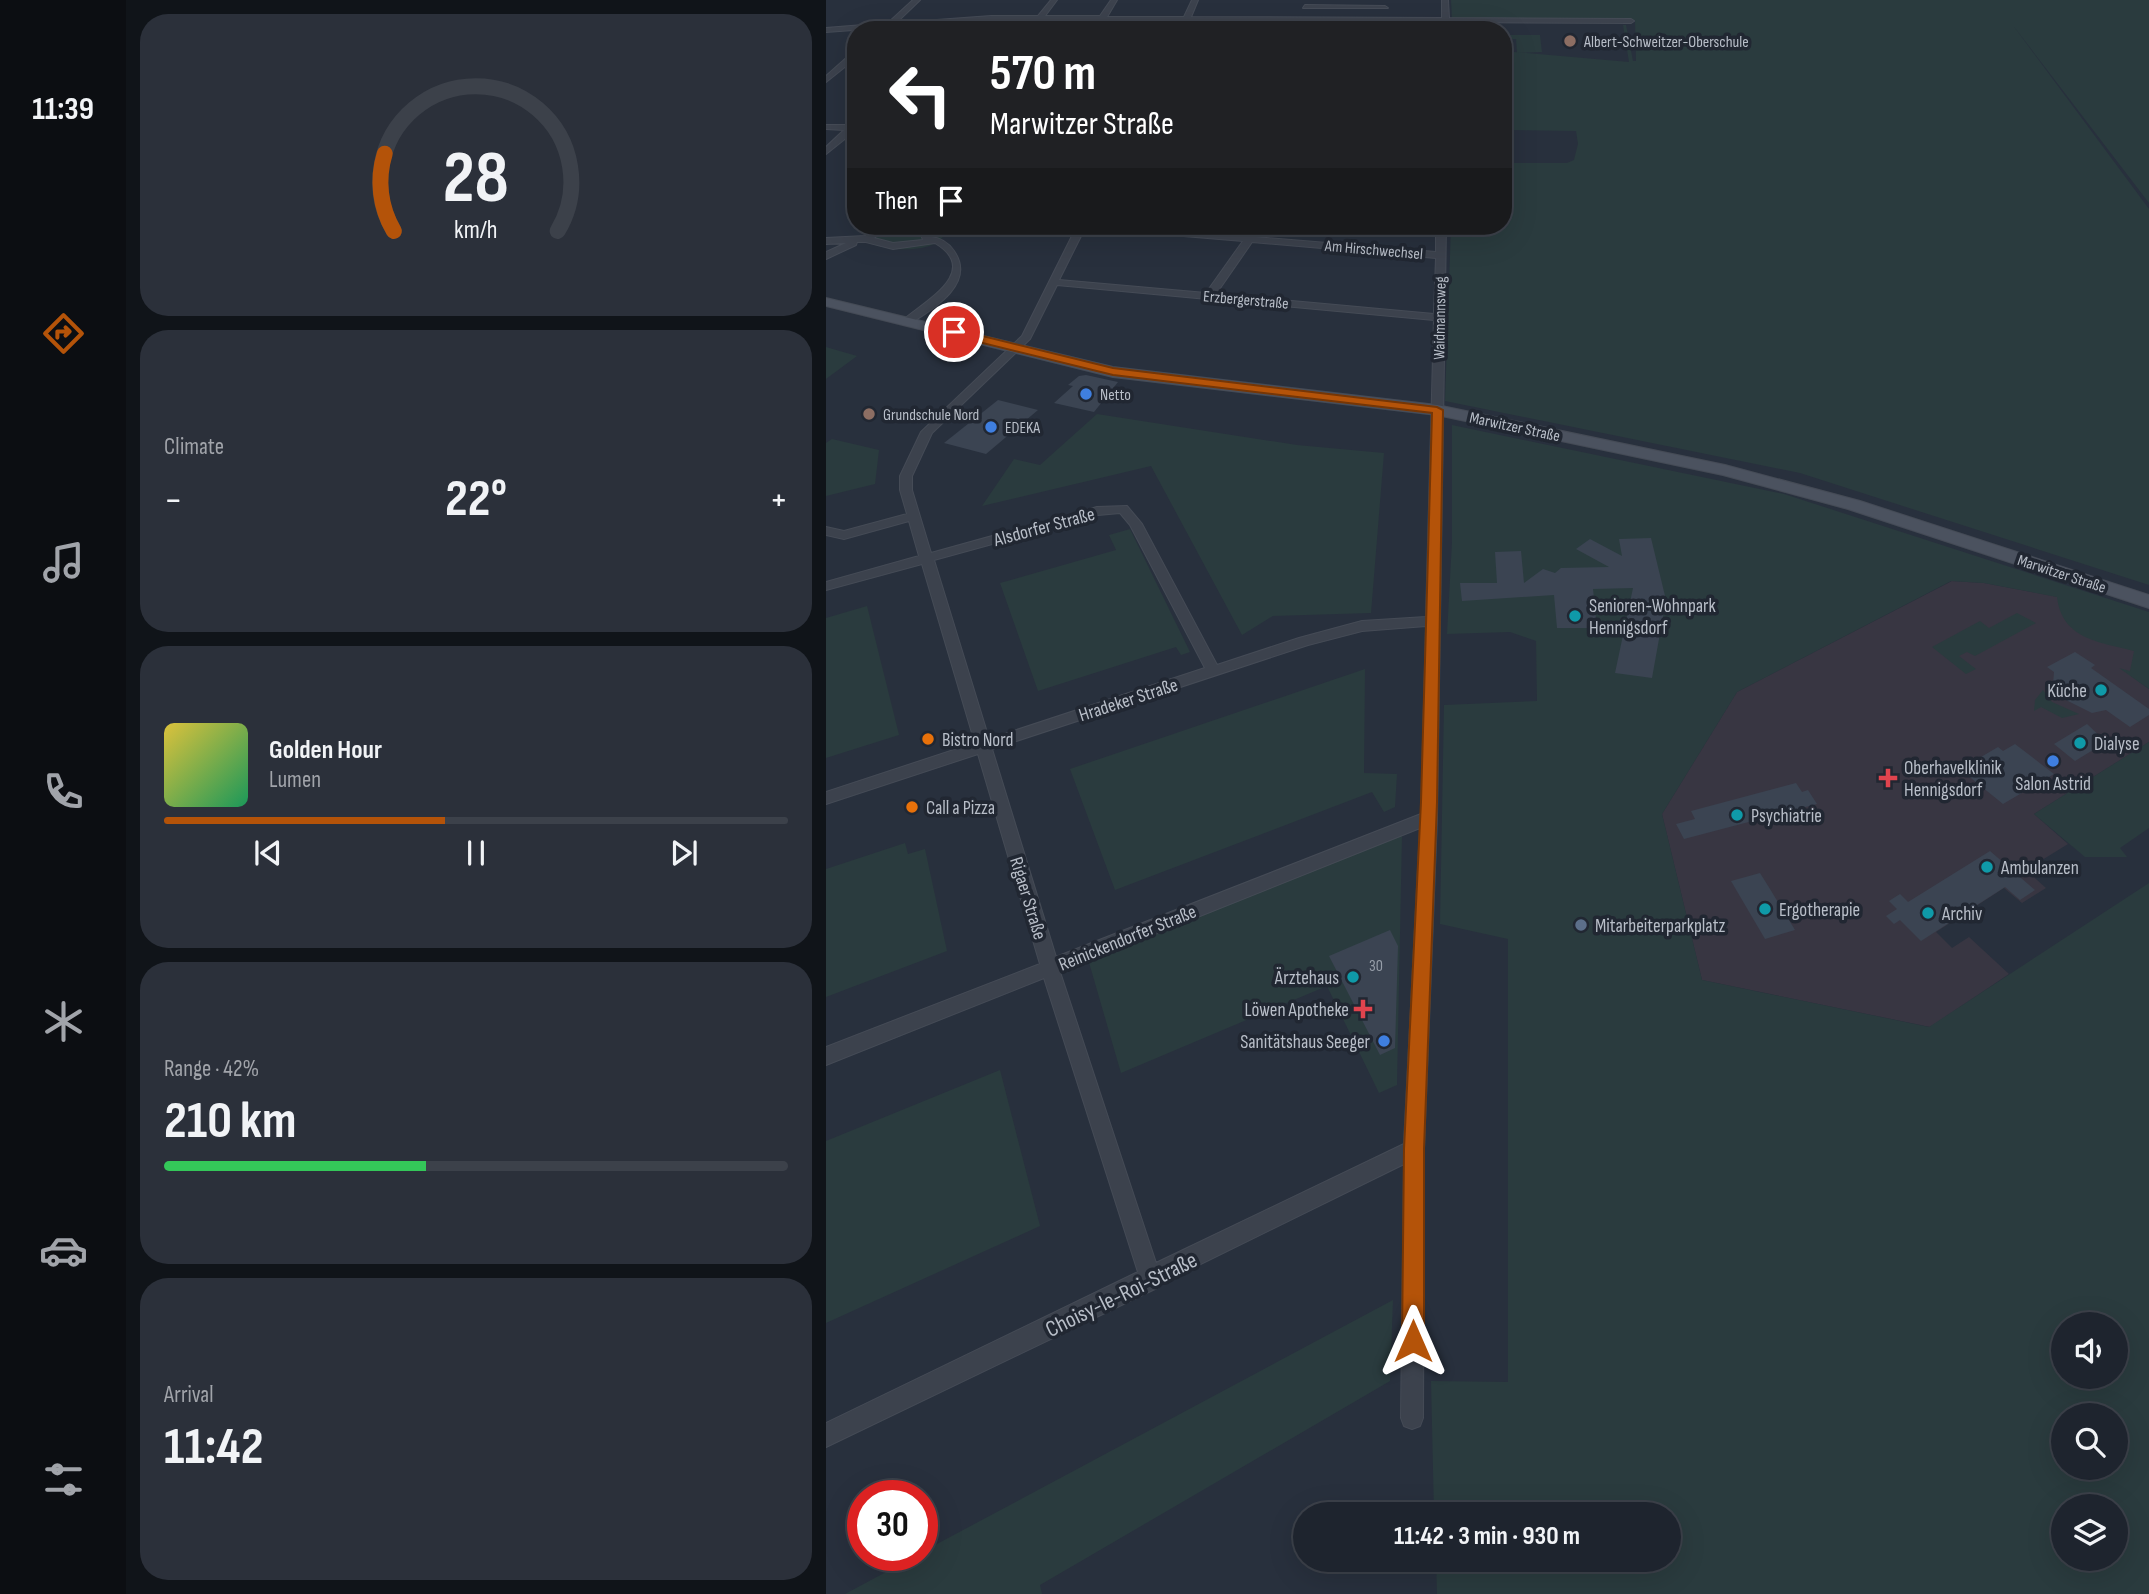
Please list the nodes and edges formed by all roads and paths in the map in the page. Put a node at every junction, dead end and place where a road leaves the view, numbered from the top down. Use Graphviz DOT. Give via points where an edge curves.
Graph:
graph roads {
  1 [pos="917,0"];
  2 [pos="1054,0"];
  3 [pos="1114,0"];
  4 [pos="1195,0"];
  5 [pos="1446,0"];
  6 [pos="1386,4"];
  7 [pos="1305,7"];
  8 [pos="1014,18"];
  9 [pos="1040,18"];
  10 [pos="1102,19"];
  11 [pos="1115,19"];
  12 [pos="1184,19"];
  13 [pos="964,20"];
  14 [pos="1382,20"];
  15 [pos="894,21"];
  16 [pos="953,21"];
  17 [pos="1012,21"];
  18 [pos="1445,21"];
  19 [pos="1631,21"];
  20 [pos="847,29"];
  21 [pos="826,30"];
  22 [pos="847,62"];
  23 [pos="826,80"];
  24 [pos="847,126"];
  25 [pos="826,127"];
  26 [pos="847,132"];
  27 [pos="826,152"];
  28 [pos="872,235"];
  29 [pos="926,235"];
  30 [pos="1077,235"];
  31 [pos="1203,235"];
  32 [pos="1252,235"];
  33 [pos="1440,235"];
  34 [pos="867,239"];
  35 [pos="1249,239"];
  36 [pos="937,240"];
  37 [pos="826,241"];
  38 [pos="855,242"];
  39 [pos="1439,255"];
  40 [pos="826,256"];
  41 [pos="1054,282"];
  42 [pos="1210,295"];
  43 [pos="826,302"];
  44 [pos="1439,317"];
  45 [pos="906,321"];
  46 [pos="1016,347"];
  47 [pos="1437,410"];
  48 [pos="912,516"];
  49 [pos="826,531"];
  50 [pos="925,558"];
  51 [pos="826,586"];
  52 [pos="2149,602"];
  53 [pos="1434,621"];
  54 [pos="1213,671"];
  55 [pos="984,746"];
  56 [pos="826,798"];
  57 [pos="1429,818"];
  58 [pos="1050,968"];
  59 [pos="826,1056"];
  60 [pos="1414,1149"];
  61 [pos="1151,1279"];
  62 [pos="1412,1418"];
  63 [pos="826,1435"];
  1 -- 15 [label="street"];
  2 -- 9 [label="street"];
  3 -- 10 [label="street"];
  4 -- 12 [label="street"];
  5 -- 18 [label="street"];
  6 -- 7 [label="street"];
  6 -- 14 [label="street"];
  8 -- 9 [label="street"];
  8 -- 13 [label="street"];
  8 -- 17 [label="street"];
  9 -- 10 [label="street"];
  10 -- 11 [label="street"];
  11 -- 12 [label="street"];
  12 -- 14 [label="street"];
  13 -- 16 [label="street"];
  14 -- 18 [label="street"];
  18 -- 19 [label="street"];
  20 -- 21 [label="street"];
  22 -- 23 [label="street"];
  24 -- 25 [label="street"];
  26 -- 27 [label="street"];
  28 -- 34 [label="street"];
  29 -- 36 [label="street"];
  30 -- 41 [label="street, Rigaer Straße"];
  31 -- 35 [label="street, Am Hirschwechsel"];
  32 -- 35 [label="street"];
  33 -- 39 [label="street, Waidmannsweg"];
  34 -- 36 [label="street" via="880,246 914,246"];
  34 -- 38 [label="street"];
  35 -- 39 [label="street, Am Hirschwechsel"];
  35 -- 42 [label="street"];
  36 -- 45 [label="street" via="953,257 957,272 936,303"];
  37 -- 38 [label="street"];
  38 -- 40 [label="street"];
  39 -- 44 [label="street, Waidmannsweg"];
  41 -- 42 [label="street, Erzbergerstraße"];
  41 -- 46 [label="street, Rigaer Straße" via="1033,325"];
  42 -- 44 [label="street, Erzbergerstraße"];
  43 -- 45 [label="main road, Marwitzer Straße"];
  44 -- 47 [label="street, Waidmannsweg"];
  45 -- 46 [label="main road, Marwitzer Straße"];
  46 -- 47 [label="main road, Marwitzer Straße" via="1113,372"];
  46 -- 48 [label="street, Rigaer Straße" via="927,432 906,476"];
  47 -- 52 [label="main road, Marwitzer Straße" via="1790,485"];
  47 -- 53 [label="street, Waidmannsweg"];
  48 -- 49 [label="street" via="844,535"];
  48 -- 50 [label="street, Rigaer Straße"];
  50 -- 51 [label="street, Alsdorfer Straße"];
  50 -- 54 [label="street, Alsdorfer Straße" via="1097,511 1123,509 1136,524"];
  50 -- 55 [label="street, Rigaer Straße"];
  53 -- 54 [label="street, Hradeker Straße" via="1362,626"];
  53 -- 57 [label="street, Waidmannsweg"];
  54 -- 55 [label="street, Hradeker Straße"];
  55 -- 56 [label="street, Hradeker Straße"];
  55 -- 58 [label="street, Rigaer Straße"];
  57 -- 58 [label="street, Reinickendorfer Straße"];
  57 -- 60 [label="street, Waidmannsweg"];
  58 -- 59 [label="street, Reinickendorfer Straße"];
  58 -- 61 [label="street, Rigaer Straße"];
  60 -- 61 [label="street, Choisy-le-Roi-Straße"];
  60 -- 62 [label="street, Waidmannsweg"];
  61 -- 63 [label="street, Choisy-le-Roi-Straße"];
}
